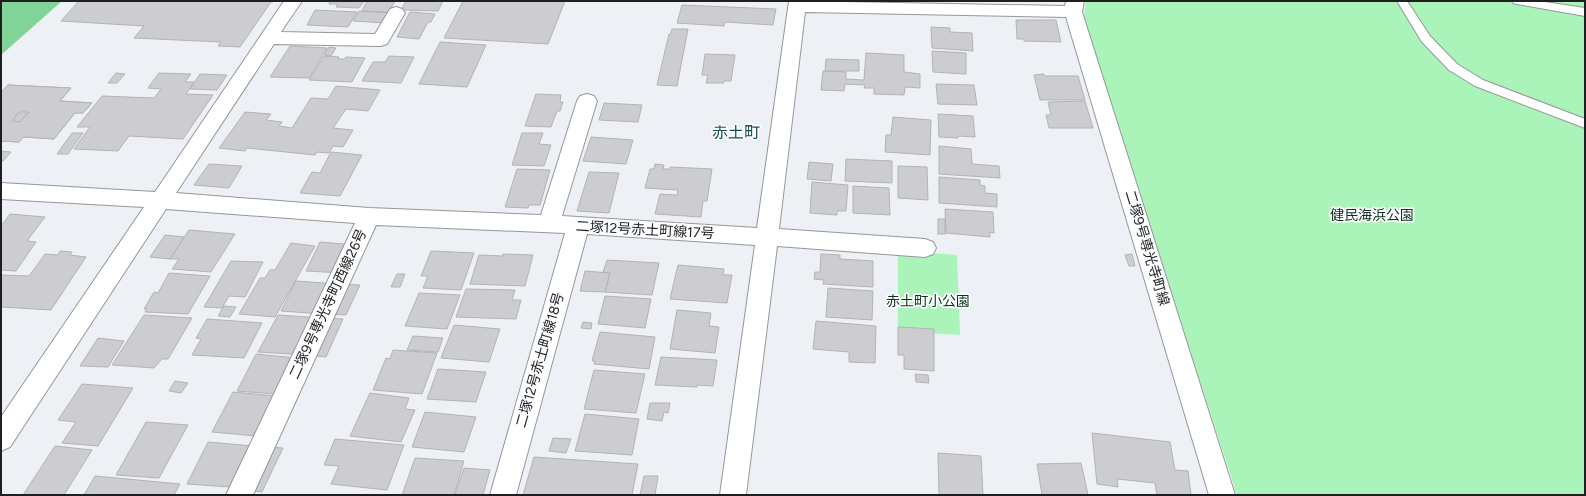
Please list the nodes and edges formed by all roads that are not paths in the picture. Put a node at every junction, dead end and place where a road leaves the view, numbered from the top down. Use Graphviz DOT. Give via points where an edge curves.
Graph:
graph roads {
  1 [pos="293,1"];
  2 [pos="1402,1"];
  3 [pos="1517,1"];
  4 [pos="798,3"];
  5 [pos="1074,6"];
  6 [pos="1585,12"];
  7 [pos="396,13"];
  8 [pos="269,38"];
  9 [pos="588,101"];
  10 [pos="1585,124"];
  11 [pos="1,191"];
  12 [pos="160,200"];
  13 [pos="369,216"];
  14 [pos="549,224"];
  15 [pos="578,226"];
  16 [pos="767,237"];
  17 [pos="924,248"];
  18 [pos="1,439"];
  19 [pos="239,495"];
  20 [pos="503,495"];
  21 [pos="732,495"];
  22 [pos="1222,495"];
  1 -- 8 [label="street"];
  2 -- 10 [label="lane" via="1426,39 1453,67 1479,83"];
  3 -- 6 [label="lane"];
  4 -- 5 [label="street"];
  4 -- 16 [label="street"];
  5 -- 22 [label="street, 二塚9号専光寺町線"];
  7 -- 8 [label="street" via="381,40"];
  8 -- 12 [label="street"];
  9 -- 14 [label="street"];
  11 -- 12 [label="street, 二塚9号専光寺町西線26号"];
  12 -- 13 [label="street, 二塚9号専光寺町西線26号"];
  12 -- 18 [label="street"];
  13 -- 14 [label="street, 二塚12号赤土町線17号"];
  13 -- 19 [label="street, 二塚9号専光寺町西線26号"];
  14 -- 15 [label="street, 二塚12号赤土町線17号"];
  15 -- 16 [label="street, 二塚12号赤土町線17号"];
  15 -- 20 [label="street, 二塚12号赤土町線18号"];
  16 -- 17 [label="street, 二塚12号赤土町線17号"];
  16 -- 21 [label="street"];
}
